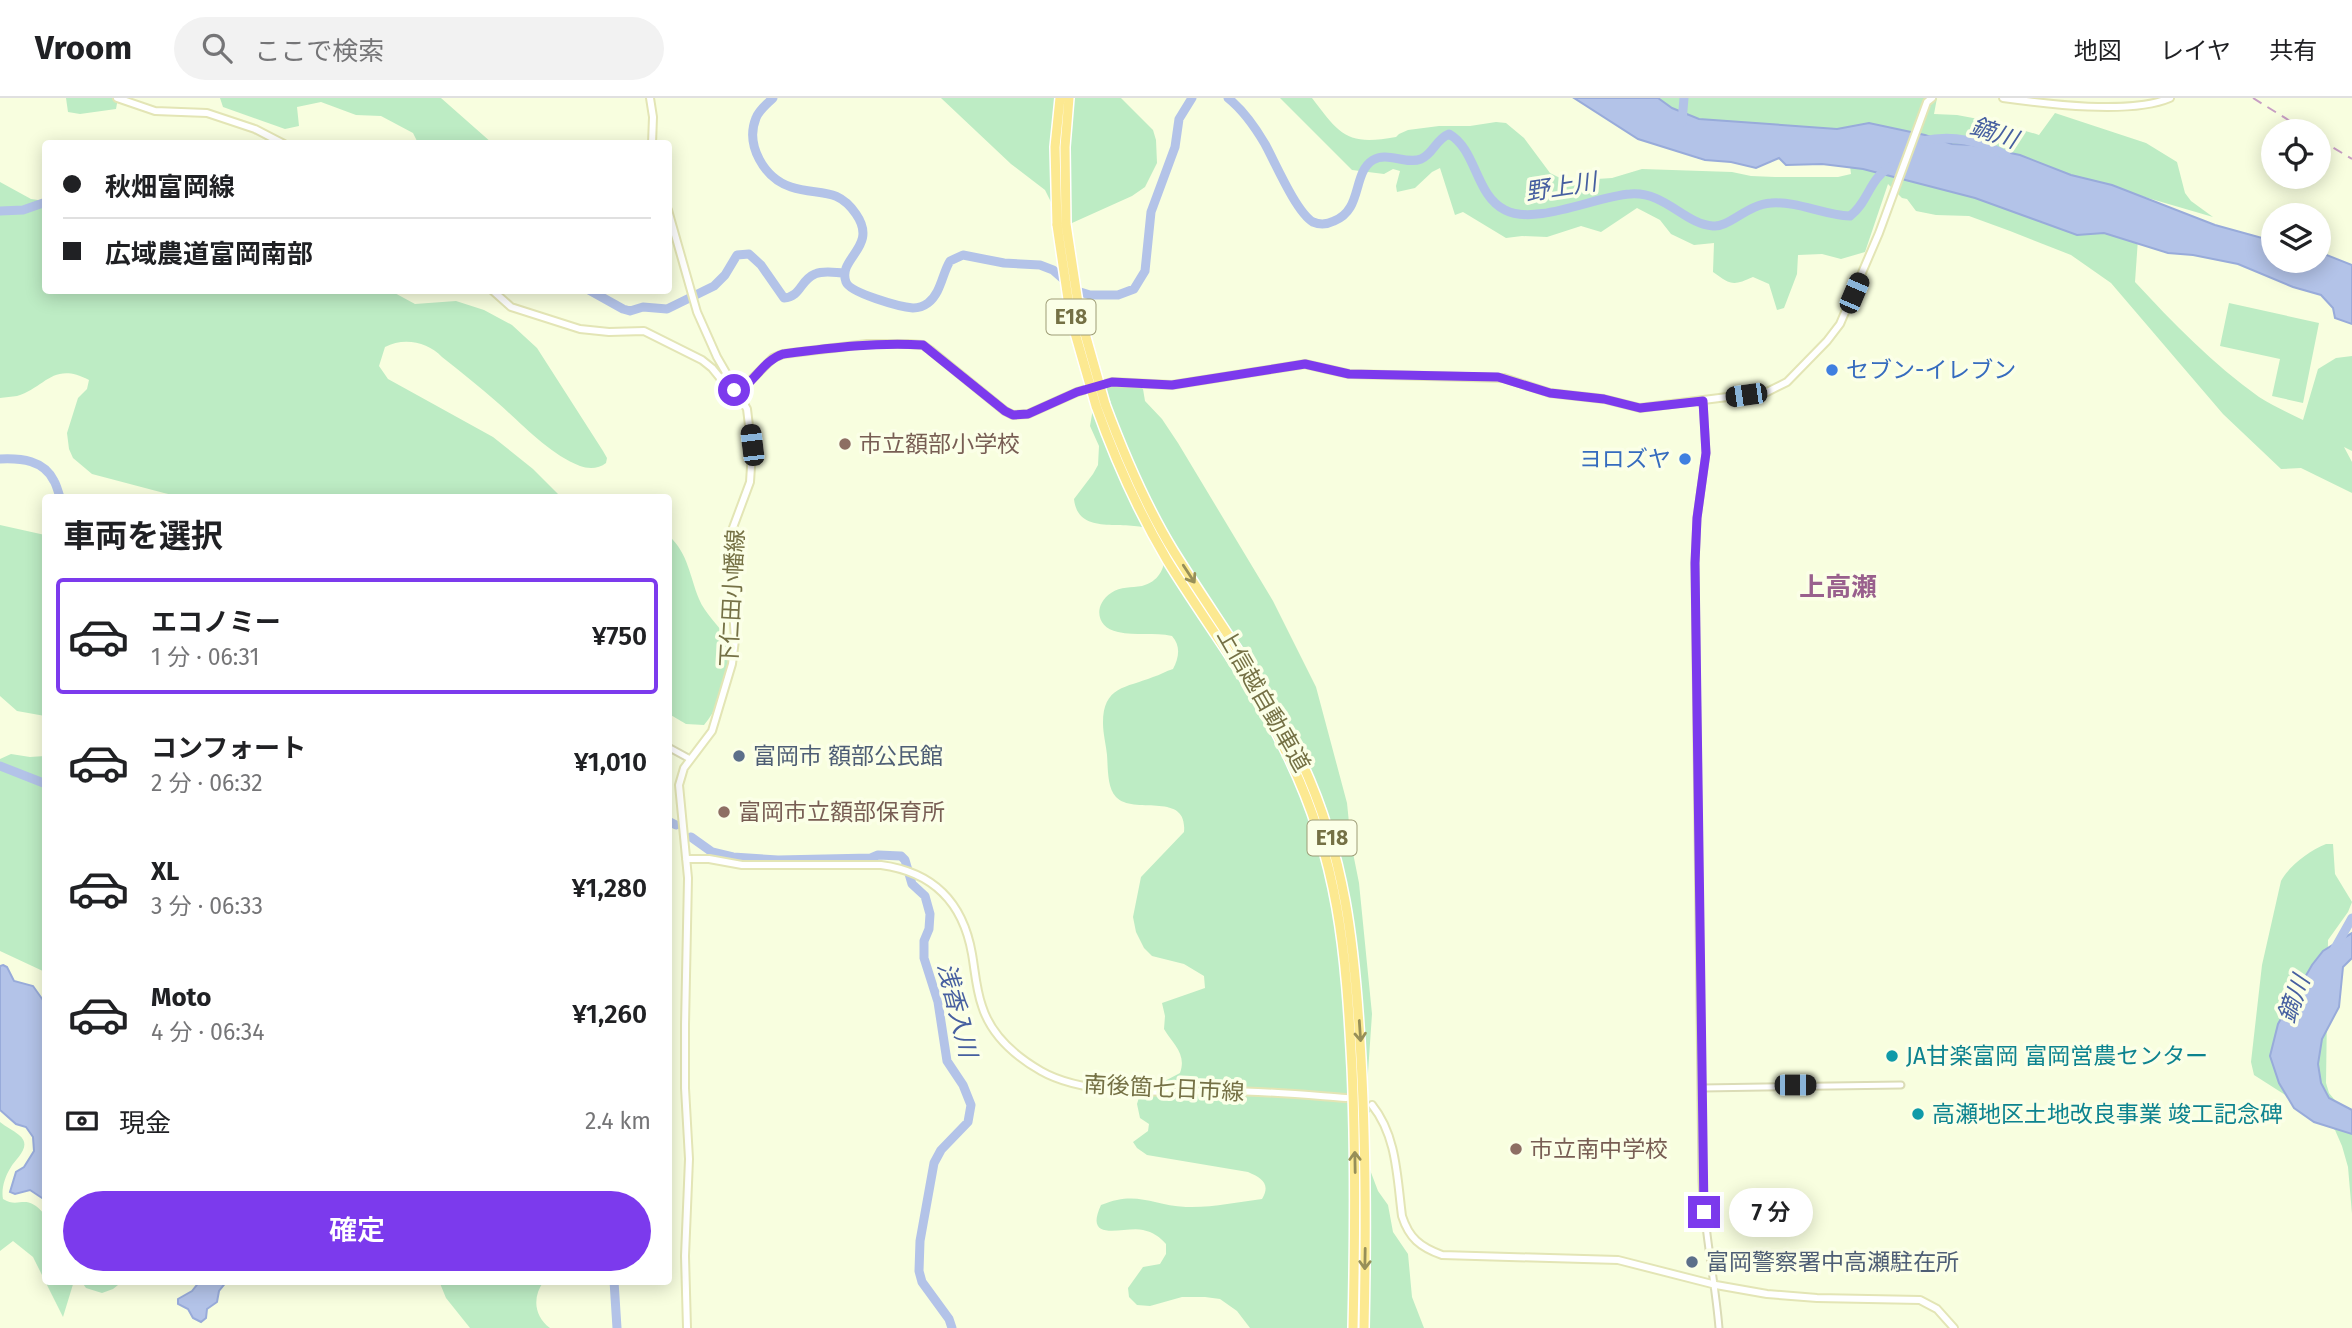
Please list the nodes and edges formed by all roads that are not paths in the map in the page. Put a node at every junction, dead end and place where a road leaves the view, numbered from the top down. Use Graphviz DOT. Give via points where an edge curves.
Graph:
graph roads {
  1 [pos="117,98"];
  2 [pos="650,98"];
  3 [pos="1060,98"];
  4 [pos="1069,98"];
  5 [pos="1932,98"];
  6 [pos="2003,98"];
  7 [pos="2170,98"];
  8 [pos="276,140"];
  9 [pos="652,140"];
  10 [pos="1061,224"];
  11 [pos="672,225"];
  12 [pos="496,294"];
  13 [pos="738,392"];
  14 [pos="1703,401"];
  15 [pos="1100,405"];
  16 [pos="672,749"];
  17 [pos="690,759"];
  18 [pos="686,859"];
  19 [pos="1901,1085"];
  20 [pos="1702,1088"];
  21 [pos="1346,1098"];
  22 [pos="1372,1105"];
  23 [pos="1716,1285"];
  24 [pos="687,1328"];
  25 [pos="1353,1328"];
  26 [pos="1364,1328"];
  27 [pos="1719,1328"];
  28 [pos="1954,1328"];
  1 -- 8 [label="main road" via="155,111 208,113"];
  2 -- 9 [label="main road"];
  3 -- 10 [label="highway, 上信越自動車道 / E18" via="1055,147"];
  4 -- 10 [label="highway, 上信越自動車道 / E18"];
  5 -- 14 [label="main road" via="1846,313 1827,341 1777,388"];
  6 -- 7 [label="main road" via="2080,105 2139,105"];
  10 -- 15 [label="highway, 上信越自動車道 / E18, bridge" via="1071,320"];
  11 -- 13 [label="main road, 下仁田小幡線" via="695,305"];
  12 -- 13 [label="main road" via="511,307 580,329 644,331 702,360"];
  13 -- 14 [label="main road" via="777,356 894,344 923,345 1005,411 1020,416 1112,382 1172,385 1305,364 1349,374 1498,377 1550,393 1640,408"];
  13 -- 17 [label="main road, 下仁田小幡線" via="748,415 753,468 731,533 734,653 712,732"];
  14 -- 20 [label="street" via="1706,453 1695,563"];
  25 -- 15 [label="highway, 上信越自動車道 / E18, one-way" via="1355,1168 1350,1030 1341,925 1327,855 1303,787 1277,734 1148,526 1120,468"];
  15 -- 26 [label="highway, 上信越自動車道 / E18, one-way" via="1157,522 1261,685 1297,752 1336,852 1349,914 1360,1030"];
  16 -- 17 [label="street"];
  17 -- 18 [label="main road, 下仁田小幡線" via="679,785"];
  18 -- 21 [label="main road, 南後箇七日市線" via="742,865 868,864 902,869 938,887 959,915 970,945 981,1005 992,1029 1044,1072 1082,1085 1144,1092"];
  18 -- 24 [label="main road, 下仁田小幡線"];
  19 -- 20 [label="street"];
  20 -- 23 [label="street" via="1703,1206"];
  22 -- 23 [label="main road" via="1391,1140 1405,1227 1424,1247 1442,1255 1618,1260"];
  23 -- 27 [label="street"];
  23 -- 28 [label="main road" via="1817,1298 1920,1300 1937,1309"];
}
